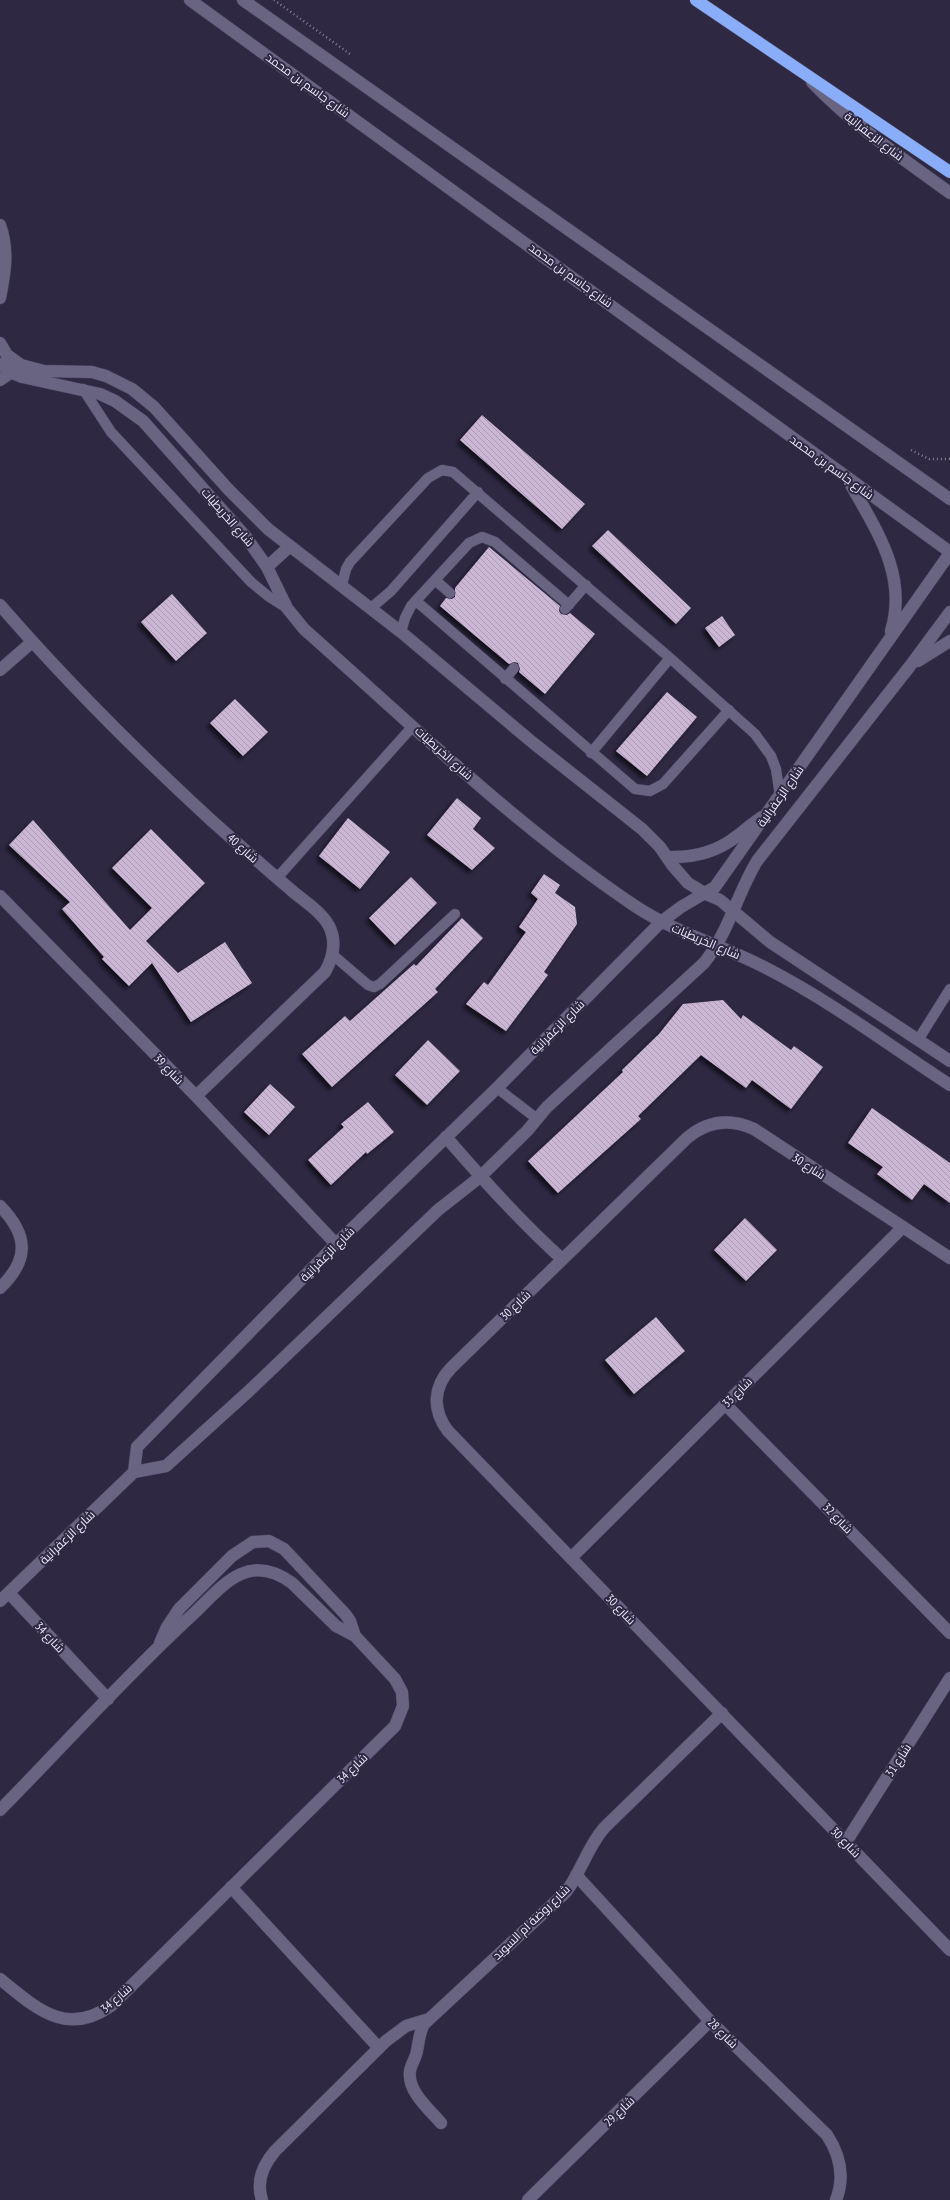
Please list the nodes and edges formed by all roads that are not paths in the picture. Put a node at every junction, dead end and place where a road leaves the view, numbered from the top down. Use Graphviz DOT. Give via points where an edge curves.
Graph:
graph roads {
  1 [pos="190,0"];
  2 [pos="243,0"];
  3 [pos="696,0"];
  4 [pos="804,74"];
  5 [pos="950,172"];
  6 [pos="950,193"];
  7 [pos="0,225"];
  8 [pos="3,261"];
  9 [pos="0,298"];
  10 [pos="0,343"];
  11 [pos="0,364"];
  12 [pos="16,369"];
  13 [pos="0,380"];
  14 [pos="83,389"];
  15 [pos="848,478"];
  16 [pos="478,492"];
  17 [pos="950,499"];
  18 [pos="289,547"];
  19 [pos="950,553"];
  20 [pos="267,567"];
  21 [pos="435,580"];
  22 [pos="342,585"];
  23 [pos="586,586"];
  24 [pos="450,594"];
  25 [pos="416,601"];
  26 [pos="0,605"];
  27 [pos="287,608"];
  28 [pos="371,608"];
  29 [pos="950,612"];
  30 [pos="401,632"];
  31 [pos="890,637"];
  32 [pos="950,640"];
  33 [pos="32,642"];
  34 [pos="670,658"];
  35 [pos="910,666"];
  36 [pos="514,668"];
  37 [pos="0,670"];
  38 [pos="505,679"];
  39 [pos="729,710"];
  40 [pos="413,726"];
  41 [pos="591,752"];
  42 [pos="780,796"];
  43 [pos="768,814"];
  44 [pos="667,857"];
  45 [pos="277,878"];
  46 [pos="706,894"];
  47 [pos="0,896"];
  48 [pos="734,910"];
  49 [pos="455,914"];
  50 [pos="661,922"];
  51 [pos="717,946"];
  52 [pos="333,955"];
  53 [pos="950,989"];
  54 [pos="918,1040"];
  55 [pos="950,1061"];
  56 [pos="950,1085"];
  57 [pos="497,1088"];
  58 [pos="196,1096"];
  59 [pos="536,1118"];
  60 [pos="446,1137"];
  61 [pos="480,1177"];
  62 [pos="0,1206"];
  63 [pos="903,1227"];
  64 [pos="336,1244"];
  65 [pos="950,1258"];
  66 [pos="562,1259"];
  67 [pos="0,1288"];
  68 [pos="725,1404"];
  69 [pos="134,1472"];
  70 [pos="571,1558"];
  71 [pos="4,1597"];
  72 [pos="950,1633"];
  73 [pos="355,1636"];
  74 [pos="159,1647"];
  75 [pos="950,1678"];
  76 [pos="108,1699"];
  77 [pos="722,1713"];
  78 [pos="0,1810"];
  79 [pos="846,1842"];
  80 [pos="576,1876"];
  81 [pos="231,1887"];
  82 [pos="950,1950"];
  83 [pos="0,1979"];
  84 [pos="428,2019"];
  85 [pos="710,2021"];
  86 [pos="379,2048"];
  87 [pos="441,2123"];
  88 [pos="262,2200"];
  89 [pos="528,2200"];
  90 [pos="836,2200"];
  1 -- 15 [label="street, شارع جاسم بن محمد"];
  2 -- 17 [label="street"];
  3 -- 4 [label="highway" via="744,30"];
  4 -- 5 [label="highway"];
  4 -- 6 [label="street, شارع الزعفرانية" via="868,133"];
  7 -- 8 [label="street"];
  8 -- 9 [label="street"];
  10 -- 12 [label="street, شارع الخريطيات"];
  11 -- 12 [label="street, شارع الخريطيات"];
  12 -- 13 [label="street"];
  12 -- 14 [label="street, شارع الخريطيات" via="22,377"];
  12 -- 18 [label="street, شارع الخريطيات" via="92,372 132,388 154,408 248,510"];
  14 -- 20 [label="street, شارع الخريطيات" via="115,401 143,421 246,537"];
  14 -- 27 [label="lane" via="111,432 251,582"];
  15 -- 19 [label="street, شارع جاسم بن محمد"];
  15 -- 31 [label="street" via="884,544 894,572 895,612"];
  16 -- 22 [label="lane" via="457,474 448,470 432,474 350,562 344,573"];
  16 -- 23 [label="lane"];
  16 -- 28 [label="lane" via="391,591"];
  18 -- 20 [label="street"];
  18 -- 22 [label="street, شارع الخريطيات"];
  19 -- 31 [label="street, شارع الزعفرانية"];
  20 -- 27 [label="street, شارع الخريطيات"];
  21 -- 23 [label="lane" via="473,540 487,538 495,542 567,607"];
  21 -- 24 [label="lane"];
  21 -- 25 [label="lane"];
  22 -- 28 [label="street, شارع الخريطيات"];
  23 -- 34 [label="lane"];
  25 -- 30 [label="lane" via="407,612"];
  25 -- 38 [label="lane"];
  26 -- 33 [label="street, شارع 40"];
  27 -- 40 [label="street, شارع الخريطيات" via="304,629"];
  28 -- 30 [label="street, شارع الخريطيات"];
  29 -- 35 [label="street, شارع الزعفرانية"];
  30 -- 44 [label="street, شارع الخريطيات" via="532,742 642,828"];
  31 -- 42 [label="street, شارع الزعفرانية"];
  32 -- 35 [label="street"];
  33 -- 37 [label="street"];
  33 -- 45 [label="street, شارع 40" via="161,773"];
  34 -- 39 [label="lane"];
  34 -- 41 [label="lane"];
  35 -- 48 [label="street, شارع الزعفرانية" via="757,861 741,890"];
  36 -- 38 [label="lane"];
  38 -- 41 [label="lane"];
  39 -- 41 [label="lane" via="657,789 636,790"];
  39 -- 42 [label="lane" via="759,739 771,756 776,769"];
  40 -- 45 [label="lane"];
  40 -- 50 [label="street, شارع الخريطيات" via="537,832 635,906"];
  42 -- 43 [label="street, شارع الزعفرانية"];
  43 -- 44 [label="street" via="725,845 712,851 697,856"];
  43 -- 46 [label="street, شارع الزعفرانية" via="724,876"];
  44 -- 46 [label="street, شارع الخريطيات" via="688,883"];
  45 -- 52 [label="street, شارع 40" via="323,918 332,936"];
  46 -- 48 [label="street, شارع الخريطيات"];
  46 -- 50 [label="street, شارع الزعفرانية" via="681,907"];
  47 -- 58 [label="street, شارع 39"];
  48 -- 51 [label="street, شارع الزعفرانية"];
  48 -- 54 [label="street, شارع الخريطيات" via="770,942"];
  49 -- 52 [label="lane" via="374,987 368,985"];
  50 -- 51 [label="street, شارع الخريطيات"];
  50 -- 57 [label="street, شارع الزعفرانية"];
  51 -- 56 [label="street, شارع الخريطيات" via="743,956 792,982"];
  51 -- 59 [label="street, شارع الزعفرانية" via="704,963"];
  52 -- 58 [label="street" via="330,964 318,979"];
  53 -- 54 [label="lane"];
  54 -- 55 [label="street, شارع الخريطيات"];
  57 -- 59 [label="lane"];
  57 -- 60 [label="street, شارع الزعفرانية"];
  58 -- 64 [label="street, شارع 39"];
  59 -- 61 [label="street, شارع الزعفرانية" via="527,1131"];
  60 -- 61 [label="street"];
  60 -- 64 [label="street, شارع الزعفرانية"];
  61 -- 66 [label="street" via="532,1232"];
  61 -- 69 [label="street, شارع الزعفرانية" via="438,1210 255,1385 166,1466"];
  62 -- 67 [label="street" via="15,1224 22,1248 16,1271"];
  63 -- 65 [label="street, شارع 30"];
  63 -- 66 [label="street, شارع 30" via="754,1129 734,1122 724,1122 704,1126 691,1135"];
  63 -- 68 [label="street, شارع 33"];
  64 -- 69 [label="street, شارع الزعفرانية" via="137,1447"];
  66 -- 70 [label="street, شارع 30" via="445,1375 438,1389 436,1404 442,1423 448,1431"];
  68 -- 70 [label="street, شارع 33"];
  68 -- 72 [label="street, شارع 32"];
  69 -- 71 [label="street, شارع الزعفرانية"];
  70 -- 77 [label="street, شارع 30"];
  71 -- 76 [label="street, شارع 34"];
  73 -- 74 [label="street, شارع 34" via="336,1626 285,1578 258,1570 232,1579"];
  73 -- 74 [label="street, شارع 34" via="346,1614 284,1549 269,1541 261,1541 238,1550 179,1609 167,1627"];
  73 -- 81 [label="street, شارع 34" via="399,1685 403,1706 399,1720"];
  74 -- 76 [label="street, شارع 34"];
  75 -- 79 [label="street, شارع 31"];
  76 -- 78 [label="street, شارع 34"];
  77 -- 79 [label="street, شارع 30"];
  77 -- 80 [label="street, شارع روضة ام السويد" via="604,1828 588,1850"];
  79 -- 82 [label="street, شارع 30"];
  80 -- 84 [label="street, شارع روضة ام السويد" via="559,1898"];
  80 -- 85 [label="street, شارع 28"];
  81 -- 83 [label="street, شارع 34" via="112,2005 100,2013 73,2020 59,2018 33,2005"];
  81 -- 86 [label="street"];
  84 -- 86 [label="street, شارع روضة ام السويد" via="406,2026"];
  84 -- 87 [label="street, شارع روضة ام السويد" via="419,2036 409,2072 410,2081 412,2088"];
  85 -- 89 [label="street, شارع 29"];
  85 -- 90 [label="street, شارع 28" via="833,2143 840,2163 840,2184"];
  86 -- 88 [label="street, شارع روضة ام السويد" via="268,2159 261,2177"];
}
